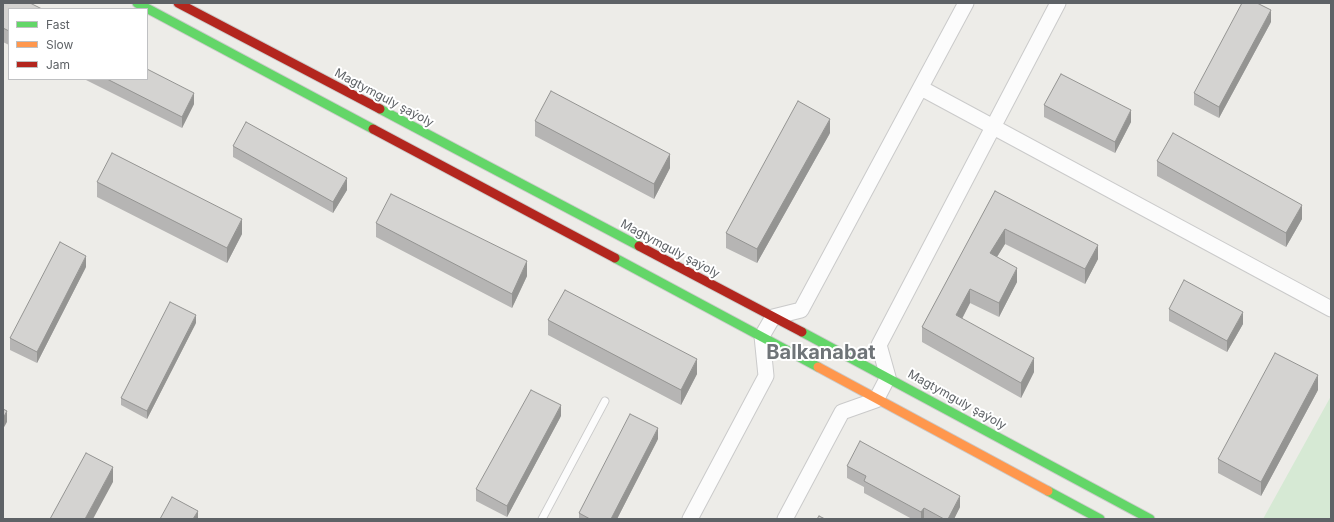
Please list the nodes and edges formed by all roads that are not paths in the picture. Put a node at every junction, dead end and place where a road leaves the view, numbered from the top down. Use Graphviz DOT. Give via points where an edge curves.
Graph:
graph roads {
  1 [pos="137,3"];
  2 [pos="178,3"];
  3 [pos="966,3"];
  4 [pos="1058,3"];
  5 [pos="146,8"];
  6 [pos="148,9"];
  7 [pos="921,88"];
  8 [pos="992,127"];
  9 [pos="1331,309"];
  10 [pos="773,317"];
  11 [pos="762,336"];
  12 [pos="888,377"];
  13 [pos="876,400"];
  14 [pos="605,401"];
  15 [pos="542,519"];
  16 [pos="690,519"];
  17 [pos="785,519"];
  18 [pos="1100,519"];
  19 [pos="1150,519"];
  1 -- 5 [label="street"];
  2 -- 10 [label="street, Magtymguly şaýoly"];
  3 -- 7 [label="street"];
  4 -- 8 [label="street"];
  6 -- 11 [label="street"];
  7 -- 8 [label="street"];
  7 -- 10 [label="street" via="801,310"];
  8 -- 9 [label="street"];
  8 -- 12 [label="street" via="879,345"];
  10 -- 11 [label="street"];
  10 -- 12 [label="street, Magtymguly şaýoly"];
  11 -- 13 [label="street"];
  11 -- 16 [label="street" via="766,376"];
  12 -- 13 [label="street"];
  12 -- 19 [label="street, Magtymguly şaýoly"];
  13 -- 17 [label="street" via="842,412"];
  13 -- 18 [label="street"];
  14 -- 15 [label="lane"];
}
